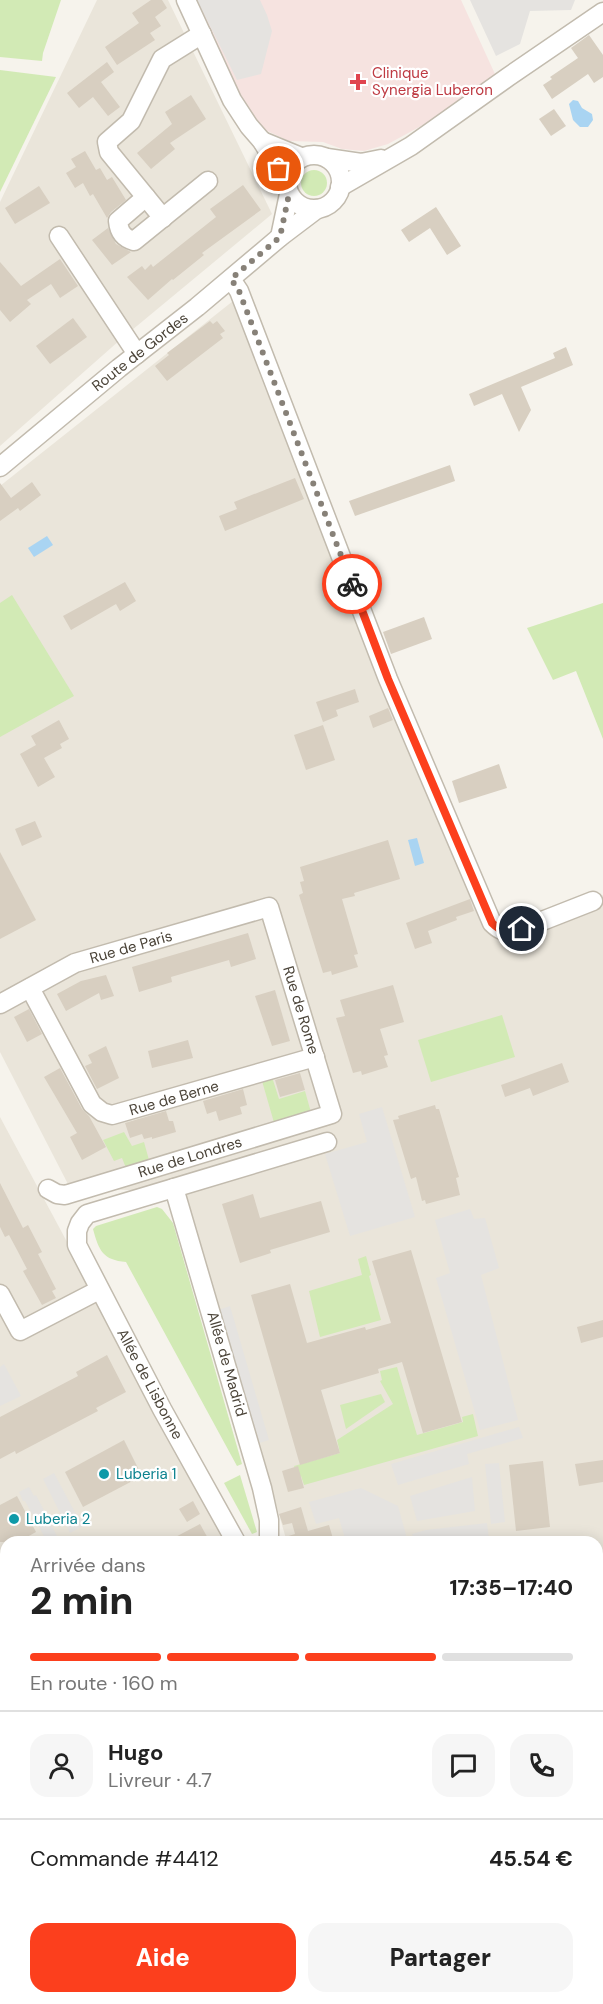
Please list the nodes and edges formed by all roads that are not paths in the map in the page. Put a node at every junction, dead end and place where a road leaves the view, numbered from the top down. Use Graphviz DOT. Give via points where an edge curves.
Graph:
graph roads {
  1 [pos="186,0"];
  2 [pos="603,12"];
  3 [pos="202,34"];
  4 [pos="262,141"];
  5 [pos="301,157"];
  6 [pos="327,158"];
  7 [pos="389,158"];
  8 [pos="207,181"];
  9 [pos="340,187"];
  10 [pos="288,188"];
  11 [pos="146,197"];
  12 [pos="317,209"];
  13 [pos="163,218"];
  14 [pos="59,236"];
  15 [pos="280,237"];
  16 [pos="231,279"];
  17 [pos="137,354"];
  18 [pos="0,467"];
  19 [pos="594,901"];
  20 [pos="269,906"];
  21 [pos="30,988"];
  22 [pos="0,1004"];
  23 [pos="315,1057"];
  24 [pos="332,1114"];
  25 [pos="327,1142"];
  26 [pos="174,1188"];
  27 [pos="48,1189"];
  28 [pos="99,1290"];
  29 [pos="0,1294"];
  30 [pos="233,1536"];
  31 [pos="269,1536"];
  1 -- 3 [label="street"];
  2 -- 7 [label="street"];
  3 -- 4 [label="street" via="232,100"];
  3 -- 11 [label="street" via="162,59 131,121 107,142 109,152"];
  4 -- 5 [label="street"];
  4 -- 10 [label="street"];
  5 -- 6 [label="street"];
  5 -- 10 [label="street" via="288,172"];
  6 -- 7 [label="street" via="361,163"];
  6 -- 9 [label="street" via="339,171"];
  7 -- 9 [label="street"];
  8 -- 13 [label="street"];
  9 -- 12 [label="street" via="330,204"];
  10 -- 12 [label="street" via="301,206"];
  10 -- 15 [label="street"];
  11 -- 13 [label="street"];
  11 -- 13 [label="street" via="118,221 126,239 134,242"];
  12 -- 15 [label="street, Route de Gordes"];
  14 -- 17 [label="street"];
  15 -- 16 [label="street, Route de Gordes"];
  16 -- 17 [label="street, Route de Gordes"];
  16 -- 19 [label="street" via="239,291 388,679 492,923 505,932 514,932"];
  17 -- 18 [label="street, Route de Gordes"];
  20 -- 21 [label="street, Rue de Paris" via="75,963"];
  20 -- 23 [label="street, Rue de Rome"];
  21 -- 22 [label="street, Rue de Paris"];
  21 -- 23 [label="street, Rue de Berne" via="92,1104 112,1115"];
  23 -- 24 [label="street, Rue de Rome"];
  24 -- 27 [label="street, Rue de Londres" via="65,1195"];
  25 -- 26 [label="street"];
  26 -- 28 [label="street, Allée de Lisbonne" via="87,1214 80,1223 77,1245"];
  26 -- 31 [label="street, Allée de Madrid" via="262,1488"];
  28 -- 29 [label="street" via="20,1331"];
  28 -- 30 [label="street, Allée de Lisbonne"];
}
